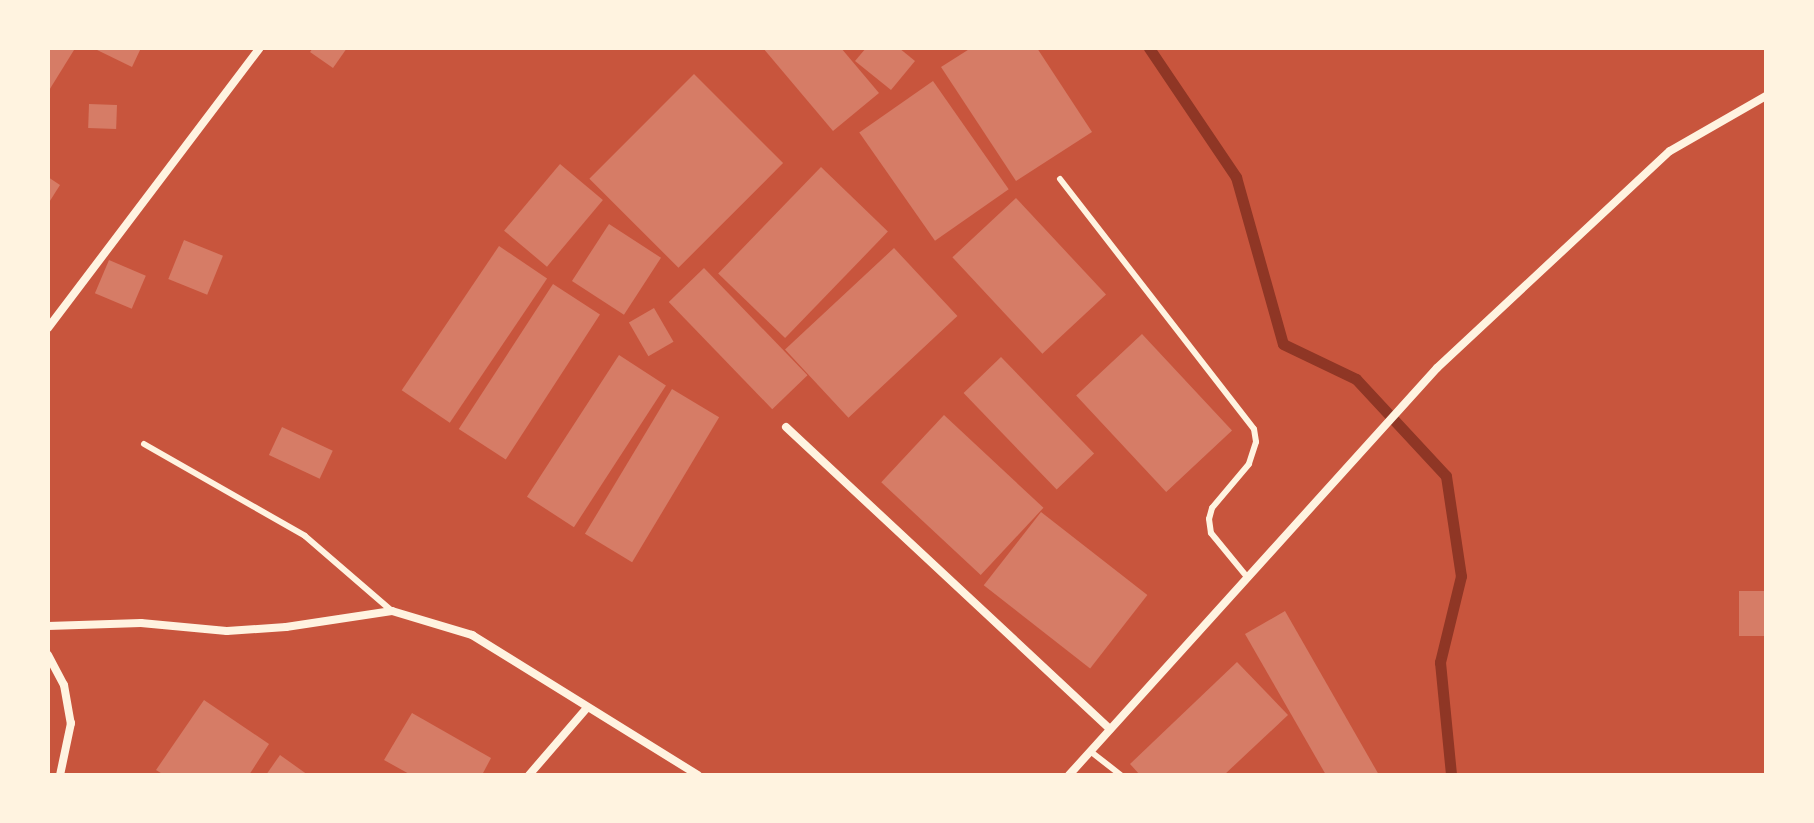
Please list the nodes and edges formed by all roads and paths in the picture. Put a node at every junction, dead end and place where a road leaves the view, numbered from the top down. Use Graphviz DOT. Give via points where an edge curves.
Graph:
graph roads {
  1 [pos="260,48"];
  2 [pos="1766,96"];
  3 [pos="1060,179"];
  4 [pos="48,328"];
  5 [pos="786,427"];
  6 [pos="144,444"];
  7 [pos="1248,578"];
  8 [pos="392,611"];
  9 [pos="48,626"];
  10 [pos="48,655"];
  11 [pos="586,709"];
  12 [pos="1110,729"];
  13 [pos="1090,751"];
  14 [pos="60,775"];
  15 [pos="529,775"];
  16 [pos="698,775"];
  17 [pos="1069,775"];
  18 [pos="1121,775"];
  1 -- 4 [label="street"];
  2 -- 7 [label="street" via="1670,151 1437,368"];
  3 -- 7 [label="lane" via="1254,429 1249,464 1212,508 1209,519 1211,533"];
  5 -- 12 [label="street"];
  6 -- 8 [label="lane" via="305,536"];
  7 -- 12 [label="street"];
  8 -- 9 [label="street" via="227,631 141,623"];
  8 -- 11 [label="street" via="472,635"];
  10 -- 14 [label="street" via="64,685 71,723"];
  11 -- 15 [label="street"];
  11 -- 16 [label="street"];
  12 -- 13 [label="street"];
  13 -- 17 [label="street"];
  13 -- 18 [label="lane"];
}
